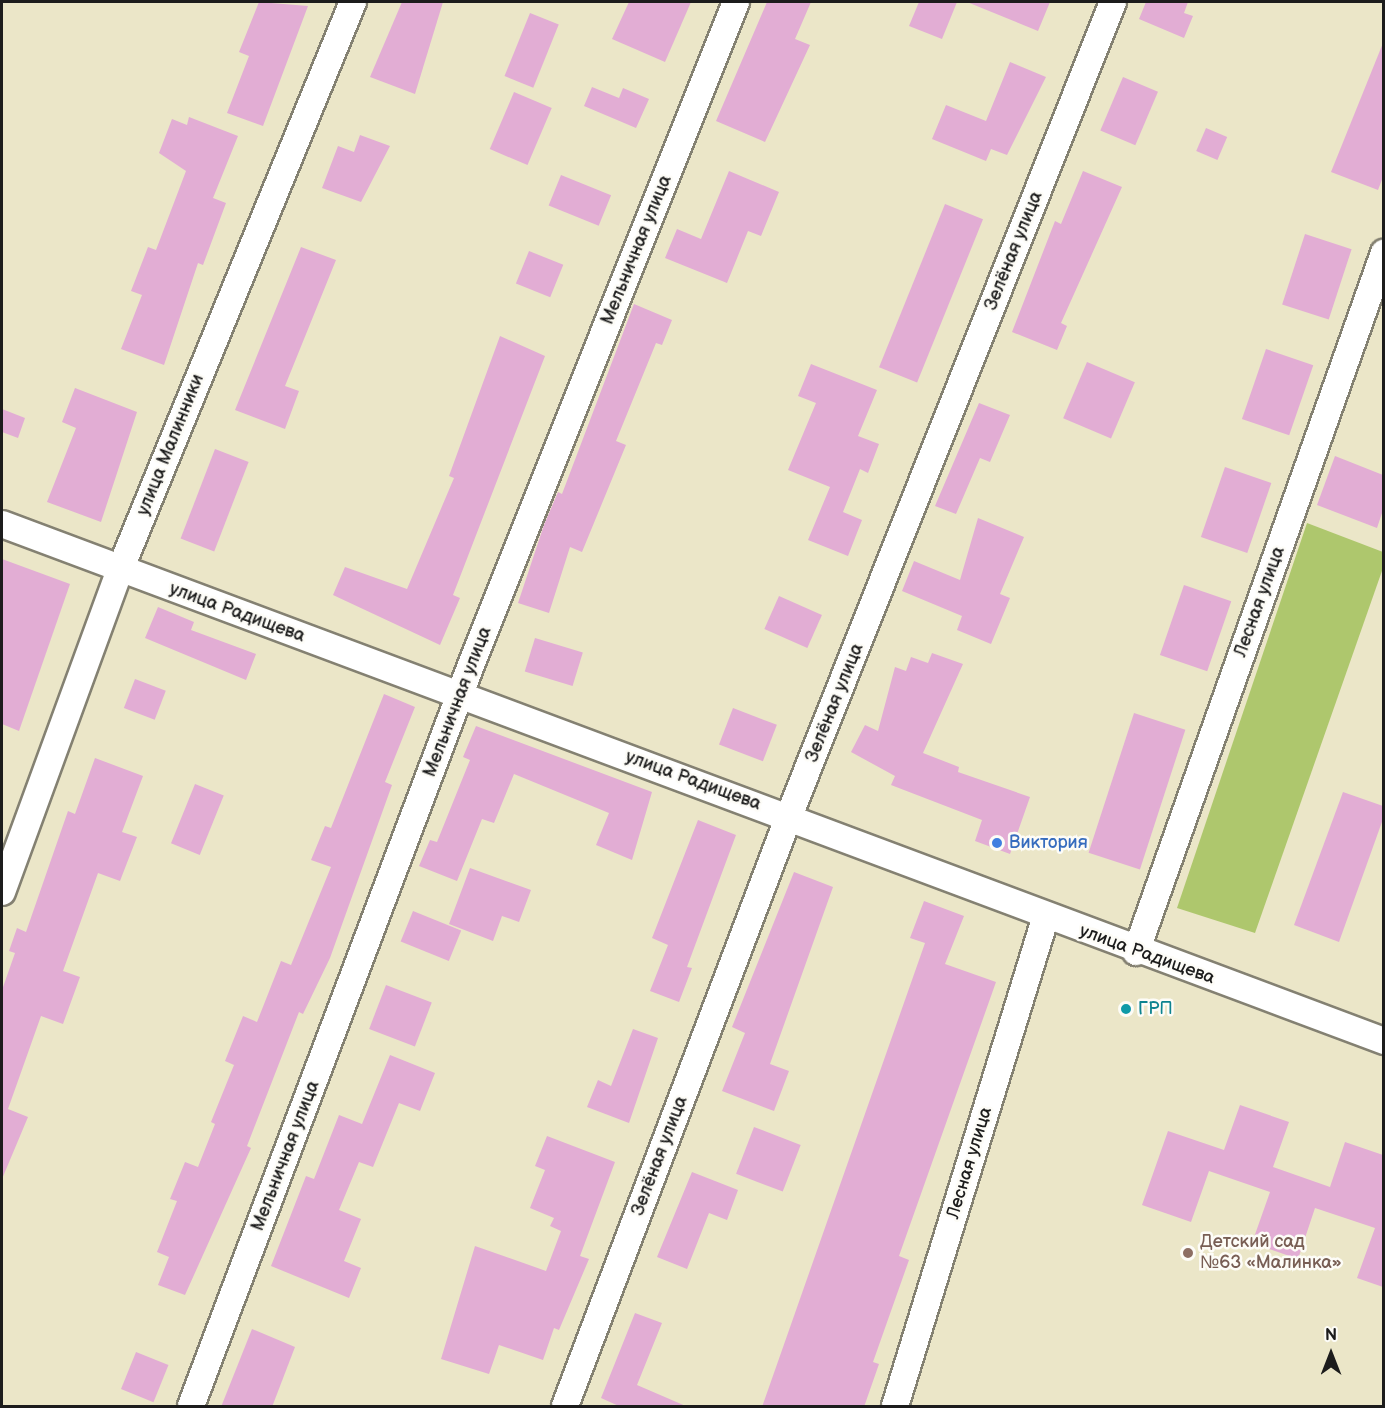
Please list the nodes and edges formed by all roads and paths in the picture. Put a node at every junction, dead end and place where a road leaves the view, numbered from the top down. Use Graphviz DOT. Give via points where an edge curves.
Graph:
graph roads {
  1 [pos="353,2"];
  2 [pos="736,2"];
  3 [pos="1113,2"];
  4 [pos="1383,253"];
  5 [pos="2,524"];
  6 [pos="120,570"];
  7 [pos="459,695"];
  8 [pos="789,816"];
  9 [pos="2,892"];
  10 [pos="1045,918"];
  11 [pos="1136,952"];
  12 [pos="1383,1041"];
  13 [pos="191,1407"];
  14 [pos="565,1407"];
  15 [pos="895,1407"];
  1 -- 6 [label="street, улица Малинники"];
  2 -- 7 [label="street, Мельничная улица"];
  3 -- 8 [label="street, Зелёная улица"];
  4 -- 11 [label="street, Лесная улица"];
  5 -- 6 [label="street, улица Радищева"];
  6 -- 7 [label="street, улица Радищева"];
  6 -- 9 [label="street, улица Малинники"];
  7 -- 8 [label="street, улица Радищева"];
  7 -- 13 [label="street, Мельничная улица"];
  8 -- 10 [label="street, улица Радищева"];
  8 -- 14 [label="street, Зелёная улица"];
  10 -- 11 [label="street, улица Радищева"];
  10 -- 15 [label="street, Лесная улица"];
  11 -- 12 [label="street, улица Радищева"];
}
